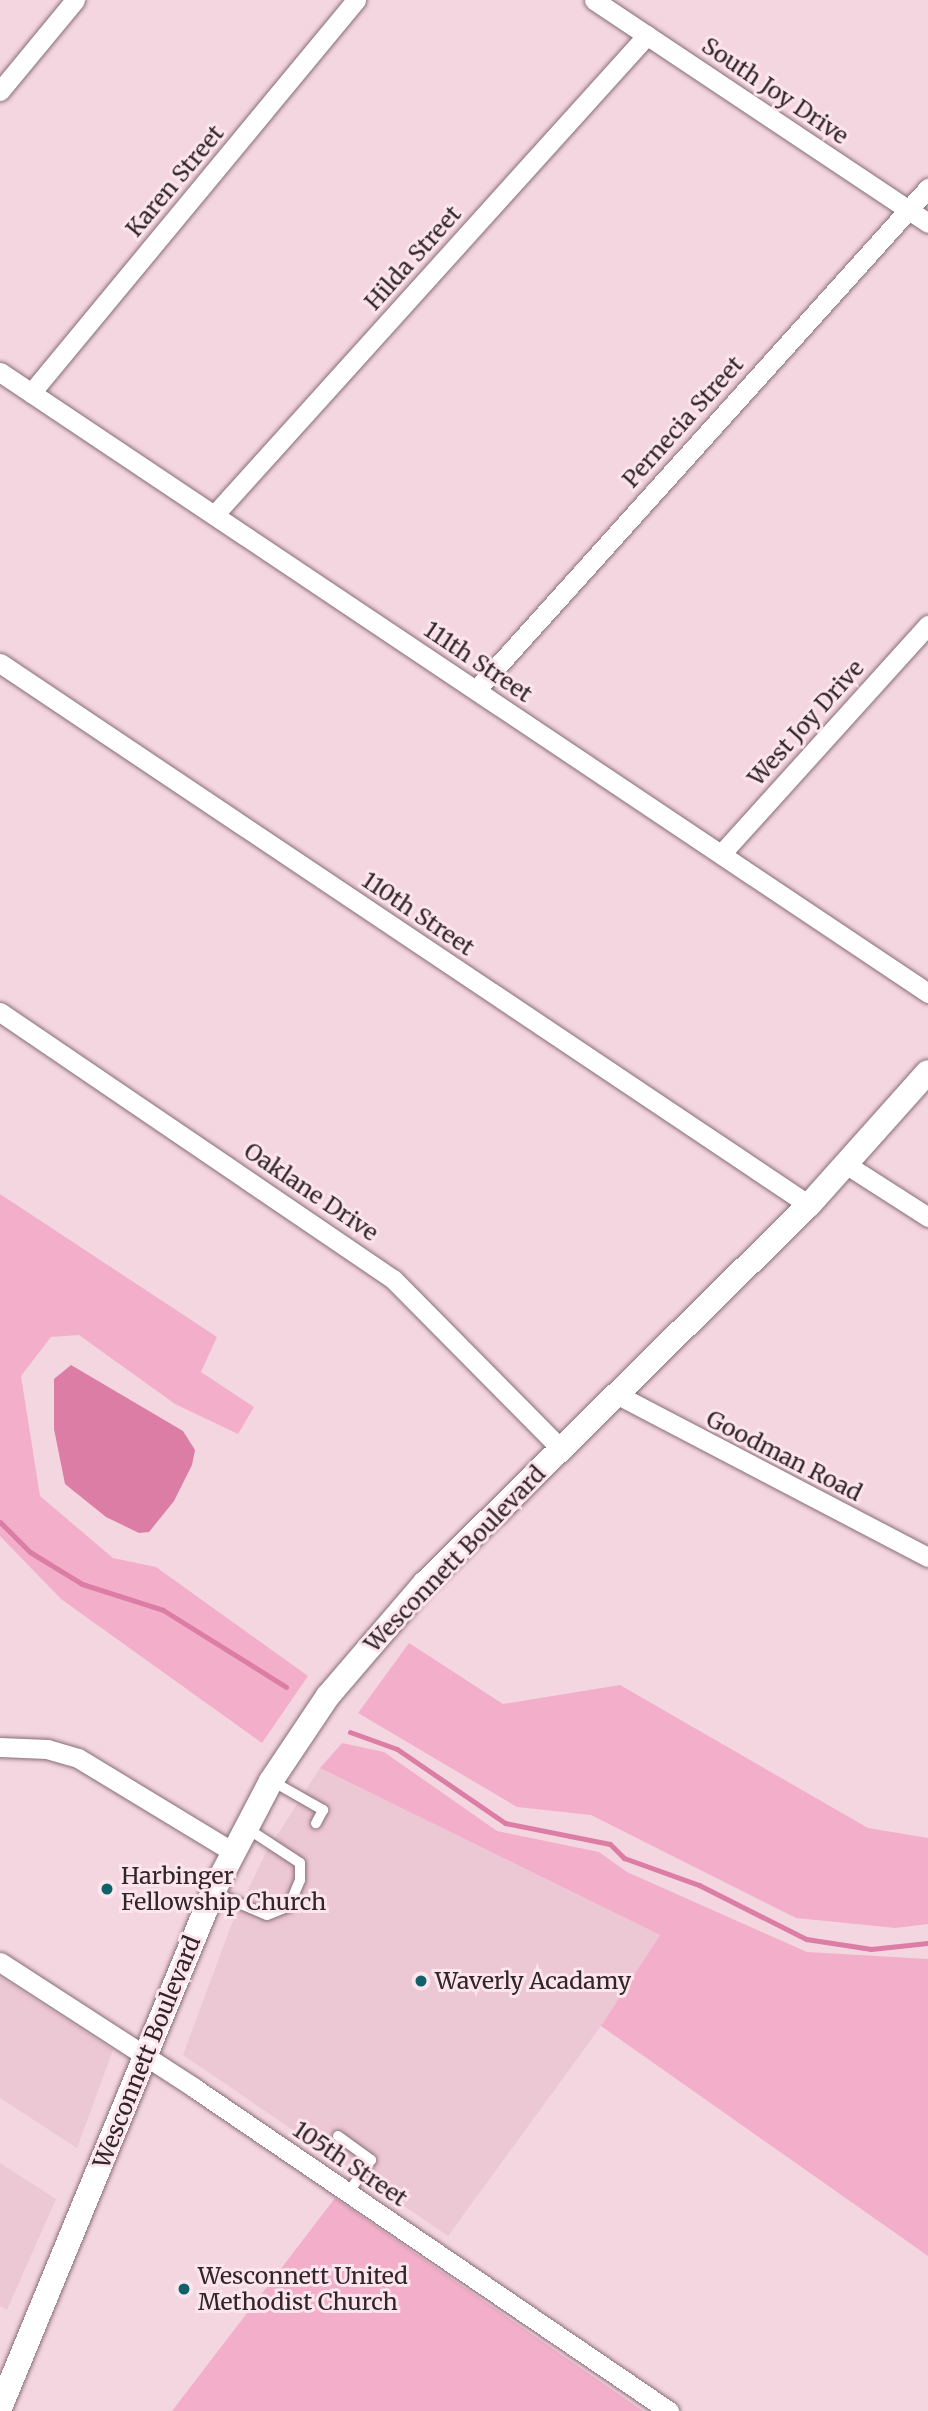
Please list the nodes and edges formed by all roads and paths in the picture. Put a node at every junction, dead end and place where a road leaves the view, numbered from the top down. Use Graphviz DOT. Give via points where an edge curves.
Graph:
graph roads {
  1 [pos="75,0"];
  2 [pos="356,0"];
  3 [pos="594,0"];
  4 [pos="647,35"];
  5 [pos="0,91"];
  6 [pos="928,188"];
  7 [pos="907,209"];
  8 [pos="928,223"];
  9 [pos="3,379"];
  10 [pos="31,393"];
  11 [pos="215,514"];
  12 [pos="928,625"];
  13 [pos="0,663"];
  14 [pos="476,690"];
  15 [pos="721,854"];
  16 [pos="928,993"];
  17 [pos="0,1012"];
  18 [pos="928,1072"];
  19 [pos="847,1165"];
  20 [pos="809,1205"];
  21 [pos="928,1217"];
  22 [pos="618,1395"];
  23 [pos="562,1450"];
  24 [pos="928,1557"];
  25 [pos="0,1747"];
  26 [pos="271,1781"];
  27 [pos="316,1823"];
  28 [pos="245,1828"];
  29 [pos="233,1852"];
  30 [pos="213,1892"];
  31 [pos="0,1962"];
  32 [pos="145,2057"];
  33 [pos="338,2136"];
  34 [pos="348,2193"];
  35 [pos="0,2408"];
  36 [pos="669,2411"];
  1 -- 5 [label="street"];
  2 -- 10 [label="street, Karen Street"];
  3 -- 4 [label="street, South Joy Drive"];
  4 -- 7 [label="street, South Joy Drive"];
  4 -- 11 [label="street, Hilda Street"];
  6 -- 7 [label="street, Pernecia Street"];
  7 -- 8 [label="street, South Joy Drive"];
  7 -- 14 [label="street, Pernecia Street"];
  9 -- 10 [label="street, 111th Street"];
  10 -- 11 [label="street, 111th Street"];
  11 -- 14 [label="street, 111th Street"];
  12 -- 15 [label="street, West Joy Drive"];
  13 -- 20 [label="street, 110th Street"];
  14 -- 15 [label="street, 111th Street"];
  15 -- 16 [label="street, 111th Street"];
  17 -- 23 [label="street, Oaklane Drive" via="394,1279"];
  18 -- 19 [label="street, Wesconnett Boulevard"];
  19 -- 20 [label="street, Wesconnett Boulevard"];
  19 -- 21 [label="street"];
  20 -- 22 [label="street, Wesconnett Boulevard"];
  22 -- 23 [label="street, Wesconnett Boulevard"];
  22 -- 24 [label="street, Goodman Road"];
  23 -- 26 [label="street, Wesconnett Boulevard" via="425,1583 370,1644"];
  25 -- 29 [label="street" via="47,1749 78,1758"];
  26 -- 27 [label="lane" via="323,1810"];
  26 -- 28 [label="street, Wesconnett Boulevard"];
  28 -- 29 [label="street, Wesconnett Boulevard"];
  28 -- 30 [label="lane" via="300,1863 300,1880 289,1906 267,1915"];
  29 -- 30 [label="street, Wesconnett Boulevard"];
  30 -- 32 [label="street, Wesconnett Boulevard"];
  31 -- 32 [label="street, 105th Street"];
  32 -- 34 [label="street, 105th Street"];
  32 -- 35 [label="street, Wesconnett Boulevard"];
  33 -- 34 [label="lane" via="371,2160"];
  34 -- 36 [label="street, 105th Street"];
}
